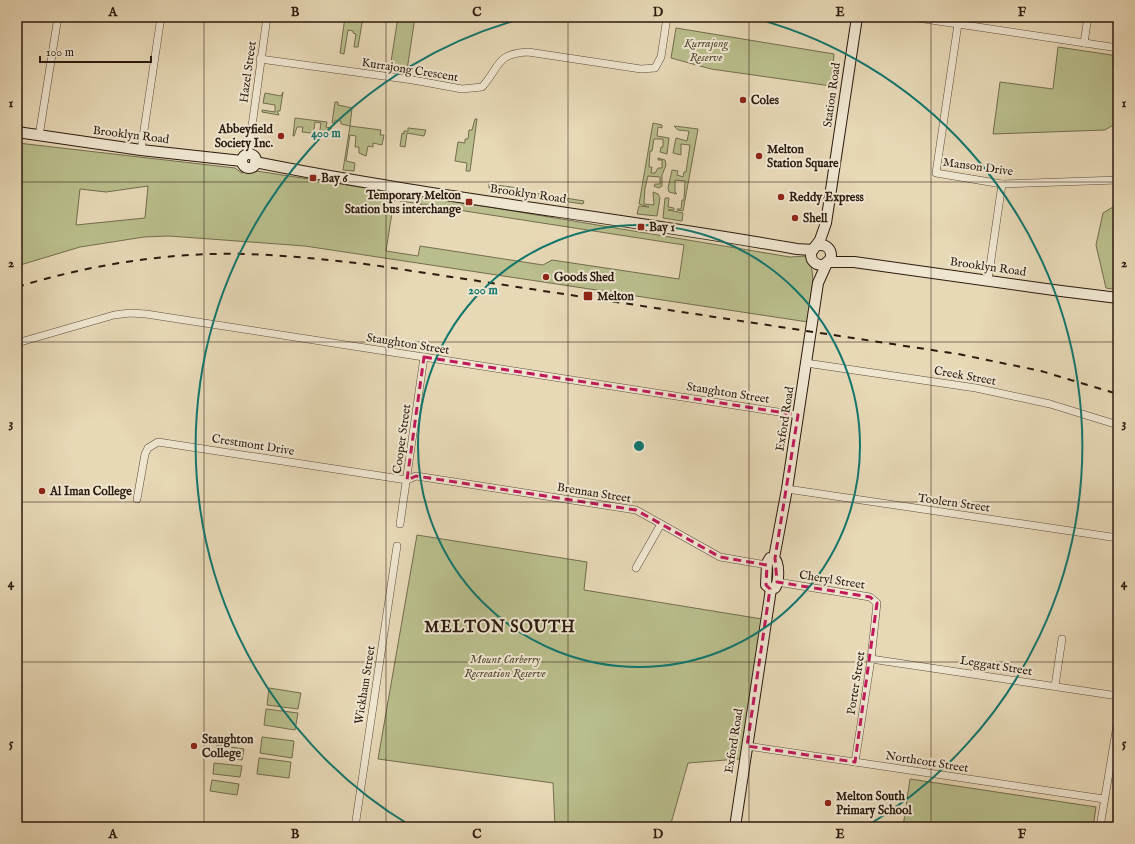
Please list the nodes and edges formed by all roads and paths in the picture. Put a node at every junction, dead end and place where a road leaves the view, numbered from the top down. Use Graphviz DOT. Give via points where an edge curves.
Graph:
graph roads {
  1 [pos="58,17"];
  2 [pos="161,17"];
  3 [pos="267,17"];
  4 [pos="667,17"];
  5 [pos="857,17"];
  6 [pos="911,17"];
  7 [pos="1088,17"];
  8 [pos="958,24"];
  9 [pos="1084,43"];
  10 [pos="1118,48"];
  11 [pos="260,59"];
  12 [pos="17,132"];
  13 [pos="38,136"];
  14 [pos="141,150"];
  15 [pos="249,159"];
  16 [pos="1118,180"];
  17 [pos="1002,184"];
  18 [pos="826,223"];
  19 [pos="813,254"];
  20 [pos="828,257"];
  21 [pos="988,280"];
  22 [pos="818,283"];
  23 [pos="1118,298"];
  24 [pos="17,343"];
  25 [pos="424,357"];
  26 [pos="806,363"];
  27 [pos="798,415"];
  28 [pos="1118,425"];
  29 [pos="407,480"];
  30 [pos="787,489"];
  31 [pos="137,498"];
  32 [pos="400,524"];
  33 [pos="661,524"];
  34 [pos="1118,538"];
  35 [pos="397,546"];
  36 [pos="771,562"];
  37 [pos="636,568"];
  38 [pos="774,585"];
  39 [pos="878,607"];
  40 [pos="1062,639"];
  41 [pos="871,659"];
  42 [pos="1055,686"];
  43 [pos="1118,696"];
  44 [pos="1118,719"];
  45 [pos="747,746"];
  46 [pos="855,762"];
  47 [pos="1104,800"];
  48 [pos="355,827"];
  49 [pos="735,827"];
  50 [pos="1100,827"];
  1 -- 13 [label="street"];
  2 -- 14 [label="street"];
  3 -- 11 [label="street, Hazel Street"];
  4 -- 11 [label="street, Kurrajong Crescent" via="660,57 655,68 641,69 528,52 512,53 499,62 482,87 462,90 413,80"];
  5 -- 18 [label="street, Station Road"];
  6 -- 8 [label="street"];
  7 -- 9 [label="street"];
  8 -- 9 [label="street"];
  8 -- 17 [label="street, Manson Drive" via="936,173"];
  9 -- 10 [label="street"];
  11 -- 15 [label="street, Hazel Street"];
  12 -- 13 [label="street, Brooklyn Road"];
  13 -- 14 [label="street, Brooklyn Road"];
  14 -- 15 [label="street, Brooklyn Road"];
  15 -- 19 [label="street, Brooklyn Road" via="343,179 706,233"];
  16 -- 17 [label="street, Manson Drive"];
  17 -- 21 [label="street"];
  18 -- 19 [label="street, Station Road"];
  18 -- 20 [label="street, Station Road"];
  19 -- 20 [label="street" via="821,265"];
  19 -- 20 [label="street" via="823,246"];
  19 -- 22 [label="street, Exford Road"];
  20 -- 21 [label="street, Brooklyn Road"];
  20 -- 22 [label="street, Exford Road"];
  21 -- 23 [label="street, Brooklyn Road"];
  22 -- 26 [label="street, Exford Road"];
  24 -- 25 [label="street, Staughton Street" via="98,319 130,313"];
  25 -- 27 [label="street, Staughton Street"];
  25 -- 29 [label="street, Cooper Street"];
  26 -- 27 [label="street, Exford Road"];
  26 -- 28 [label="street, Creek Street" via="983,389 1050,404"];
  27 -- 30 [label="street, Exford Road"];
  29 -- 31 [label="street, Crestmont Drive" via="158,442 148,448 145,454"];
  29 -- 32 [label="street, Cooper Street"];
  29 -- 33 [label="street, Brennan Street" via="416,476 636,510"];
  30 -- 34 [label="street, Toolern Street"];
  30 -- 36 [label="street, Exford Road"];
  33 -- 36 [label="street, Brennan Street" via="720,556"];
  33 -- 37 [label="street"];
  35 -- 48 [label="street, Wickham Street"];
  36 -- 38 [label="street, Exford Road" via="778,562"];
  38 -- 39 [label="street, Cheryl Street" via="870,597 876,600"];
  38 -- 45 [label="street, Exford Road"];
  39 -- 41 [label="street, Porter Street"];
  40 -- 42 [label="street"];
  41 -- 42 [label="street, Leggatt Street"];
  41 -- 46 [label="street, Porter Street"];
  42 -- 43 [label="street, Leggatt Street"];
  44 -- 47 [label="street"];
  45 -- 46 [label="street, Northcott Street"];
  45 -- 49 [label="street, Exford Road"];
  46 -- 47 [label="street, Northcott Street"];
  47 -- 50 [label="street"];
}
